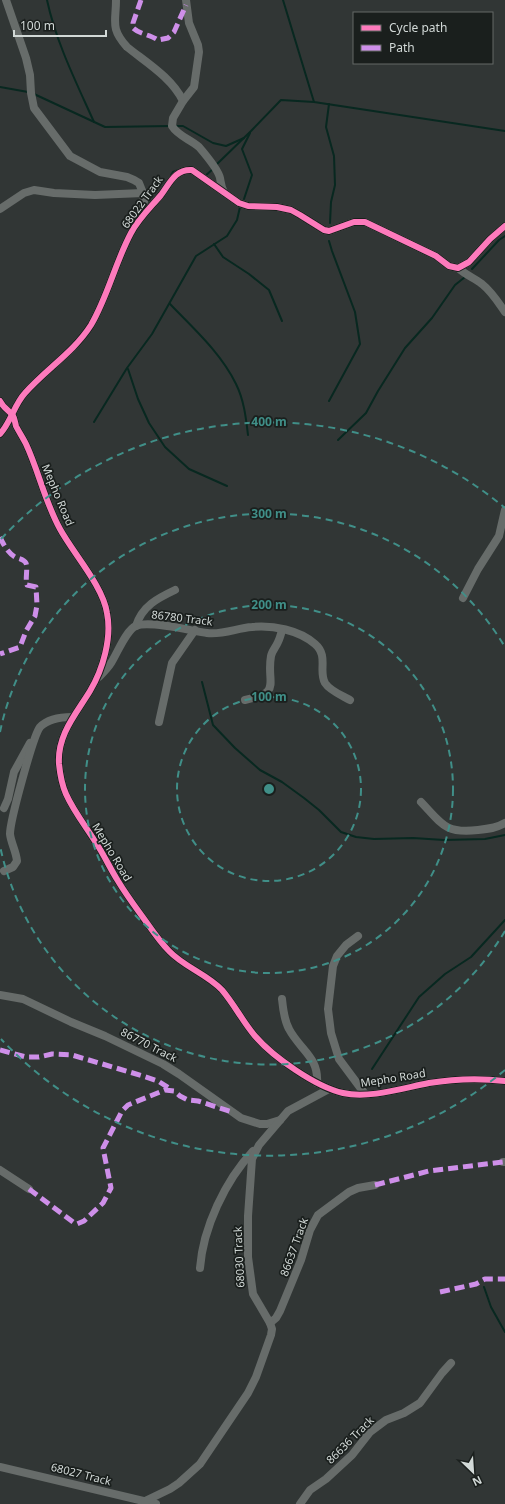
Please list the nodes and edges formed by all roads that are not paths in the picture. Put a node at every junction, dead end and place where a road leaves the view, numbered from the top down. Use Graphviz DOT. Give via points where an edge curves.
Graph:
graph roads {
  1 [pos="6,0"];
  2 [pos="116,0"];
  3 [pos="186,0"];
  4 [pos="183,101"];
  5 [pos="224,192"];
  6 [pos="144,193"];
  7 [pos="0,209"];
  8 [pos="137,222"];
  9 [pos="505,226"];
  10 [pos="458,268"];
  11 [pos="505,312"];
  12 [pos="0,401"];
  13 [pos="12,414"];
  14 [pos="0,434"];
  15 [pos="505,510"];
  16 [pos="175,590"];
  17 [pos="463,598"];
  18 [pos="136,626"];
  19 [pos="195,630"];
  20 [pos="282,630"];
  21 [pos="95,682"];
  22 [pos="245,700"];
  23 [pos="350,700"];
  24 [pos="72,717"];
  25 [pos="159,722"];
  26 [pos="37,732"];
  27 [pos="421,802"];
  28 [pos="4,808"];
  29 [pos="505,823"];
  30 [pos="4,871"];
  31 [pos="358,936"];
  32 [pos="0,995"];
  33 [pos="282,999"];
  34 [pos="505,1081"];
  35 [pos="317,1083"];
  36 [pos="329,1089"];
  37 [pos="365,1094"];
  38 [pos="280,1120"];
  39 [pos="259,1145"];
  40 [pos="0,1170"];
  41 [pos="375,1185"];
  42 [pos="28,1189"];
  43 [pos="200,1268"];
  44 [pos="270,1324"];
  45 [pos="451,1363"];
  46 [pos="0,1467"];
  47 [pos="145,1502"];
  48 [pos="156,1504"];
  49 [pos="300,1504"];
  1 -- 6 [label="street" via="26,58 32,100 38,114 70,156 100,172 134,180 139,183"];
  2 -- 4 [label="street" via="114,24 122,42 174,86"];
  3 -- 4 [label="street" via="189,23 199,52 194,87"];
  4 -- 5 [label="street" via="173,118 172,126 204,153 220,177 220,185"];
  5 -- 8 [label="street, 68022 Track" via="192,170 180,172"];
  5 -- 10 [label="street, 68022 Track" via="248,206 290,210 324,230 329,231 354,222 365,222"];
  6 -- 7 [label="street" via="95,195 34,190 20,195"];
  6 -- 8 [label="street"];
  8 -- 13 [label="street, 68022 Track" via="91,324 68,352 24,393"];
  9 -- 10 [label="street" via="469,262"];
  10 -- 11 [label="street, 68022 Track" via="489,290"];
  12 -- 13 [label="street, Mepho Road"];
  13 -- 14 [label="street, 68022 Track"];
  13 -- 21 [label="street, Mepho Road" via="59,528 97,588 107,610 109,624 106,645"];
  15 -- 17 [label="street" via="500,536"];
  16 -- 18 [label="street" via="147,606"];
  18 -- 19 [label="street, 86780 Track" via="150,624"];
  18 -- 21 [label="street, 86780 Track" via="128,632 110,664"];
  19 -- 20 [label="street, 86780 Track" via="208,633 252,627"];
  19 -- 25 [label="street" via="172,663"];
  20 -- 22 [label="street" via="272,654 268,691"];
  20 -- 23 [label="street, 86780 Track" via="300,634 315,644 322,654 326,684"];
  21 -- 24 [label="street, Mepho Road"];
  24 -- 26 [label="street" via="51,721"];
  24 -- 35 [label="street, Mepho Road" via="60,749 61,778 73,808 118,881 170,952 178,960 212,981 256,1038 271,1052"];
  26 -- 28 [label="street" via="14,772"];
  26 -- 30 [label="street" via="11,825 11,838 17,861"];
  27 -- 29 [label="street" via="439,821 455,831 484,830"];
  31 -- 37 [label="street" via="337,956 328,1009 331,1033 339,1059"];
  32 -- 38 [label="street, 86770 Track" via="23,999 163,1064 242,1118 260,1124"];
  33 -- 35 [label="street" via="288,1028 313,1060"];
  34 -- 37 [label="street, Mepho Road" via="431,1082"];
  35 -- 36 [label="street, Mepho Road"];
  36 -- 37 [label="street, Mepho Road" via="345,1094"];
  36 -- 38 [label="street, 68030 Track" via="296,1106"];
  38 -- 39 [label="street, 68030 Track"];
  39 -- 43 [label="street" via="243,1162 226,1188 204,1238"];
  39 -- 44 [label="street, 68030 Track" via="251,1165 248,1257 253,1294"];
  40 -- 42 [label="street"];
  41 -- 44 [label="street, 86637 Track" via="349,1192 318,1215 280,1311"];
  44 -- 47 [label="street" via="271,1335 256,1377 200,1464 170,1490"];
  45 -- 49 [label="street, 86636 Track" via="420,1402 386,1420 370,1432 352,1455 310,1490"];
  46 -- 47 [label="street, 68027 Track"];
  47 -- 48 [label="street, 68027 Track"];
}
